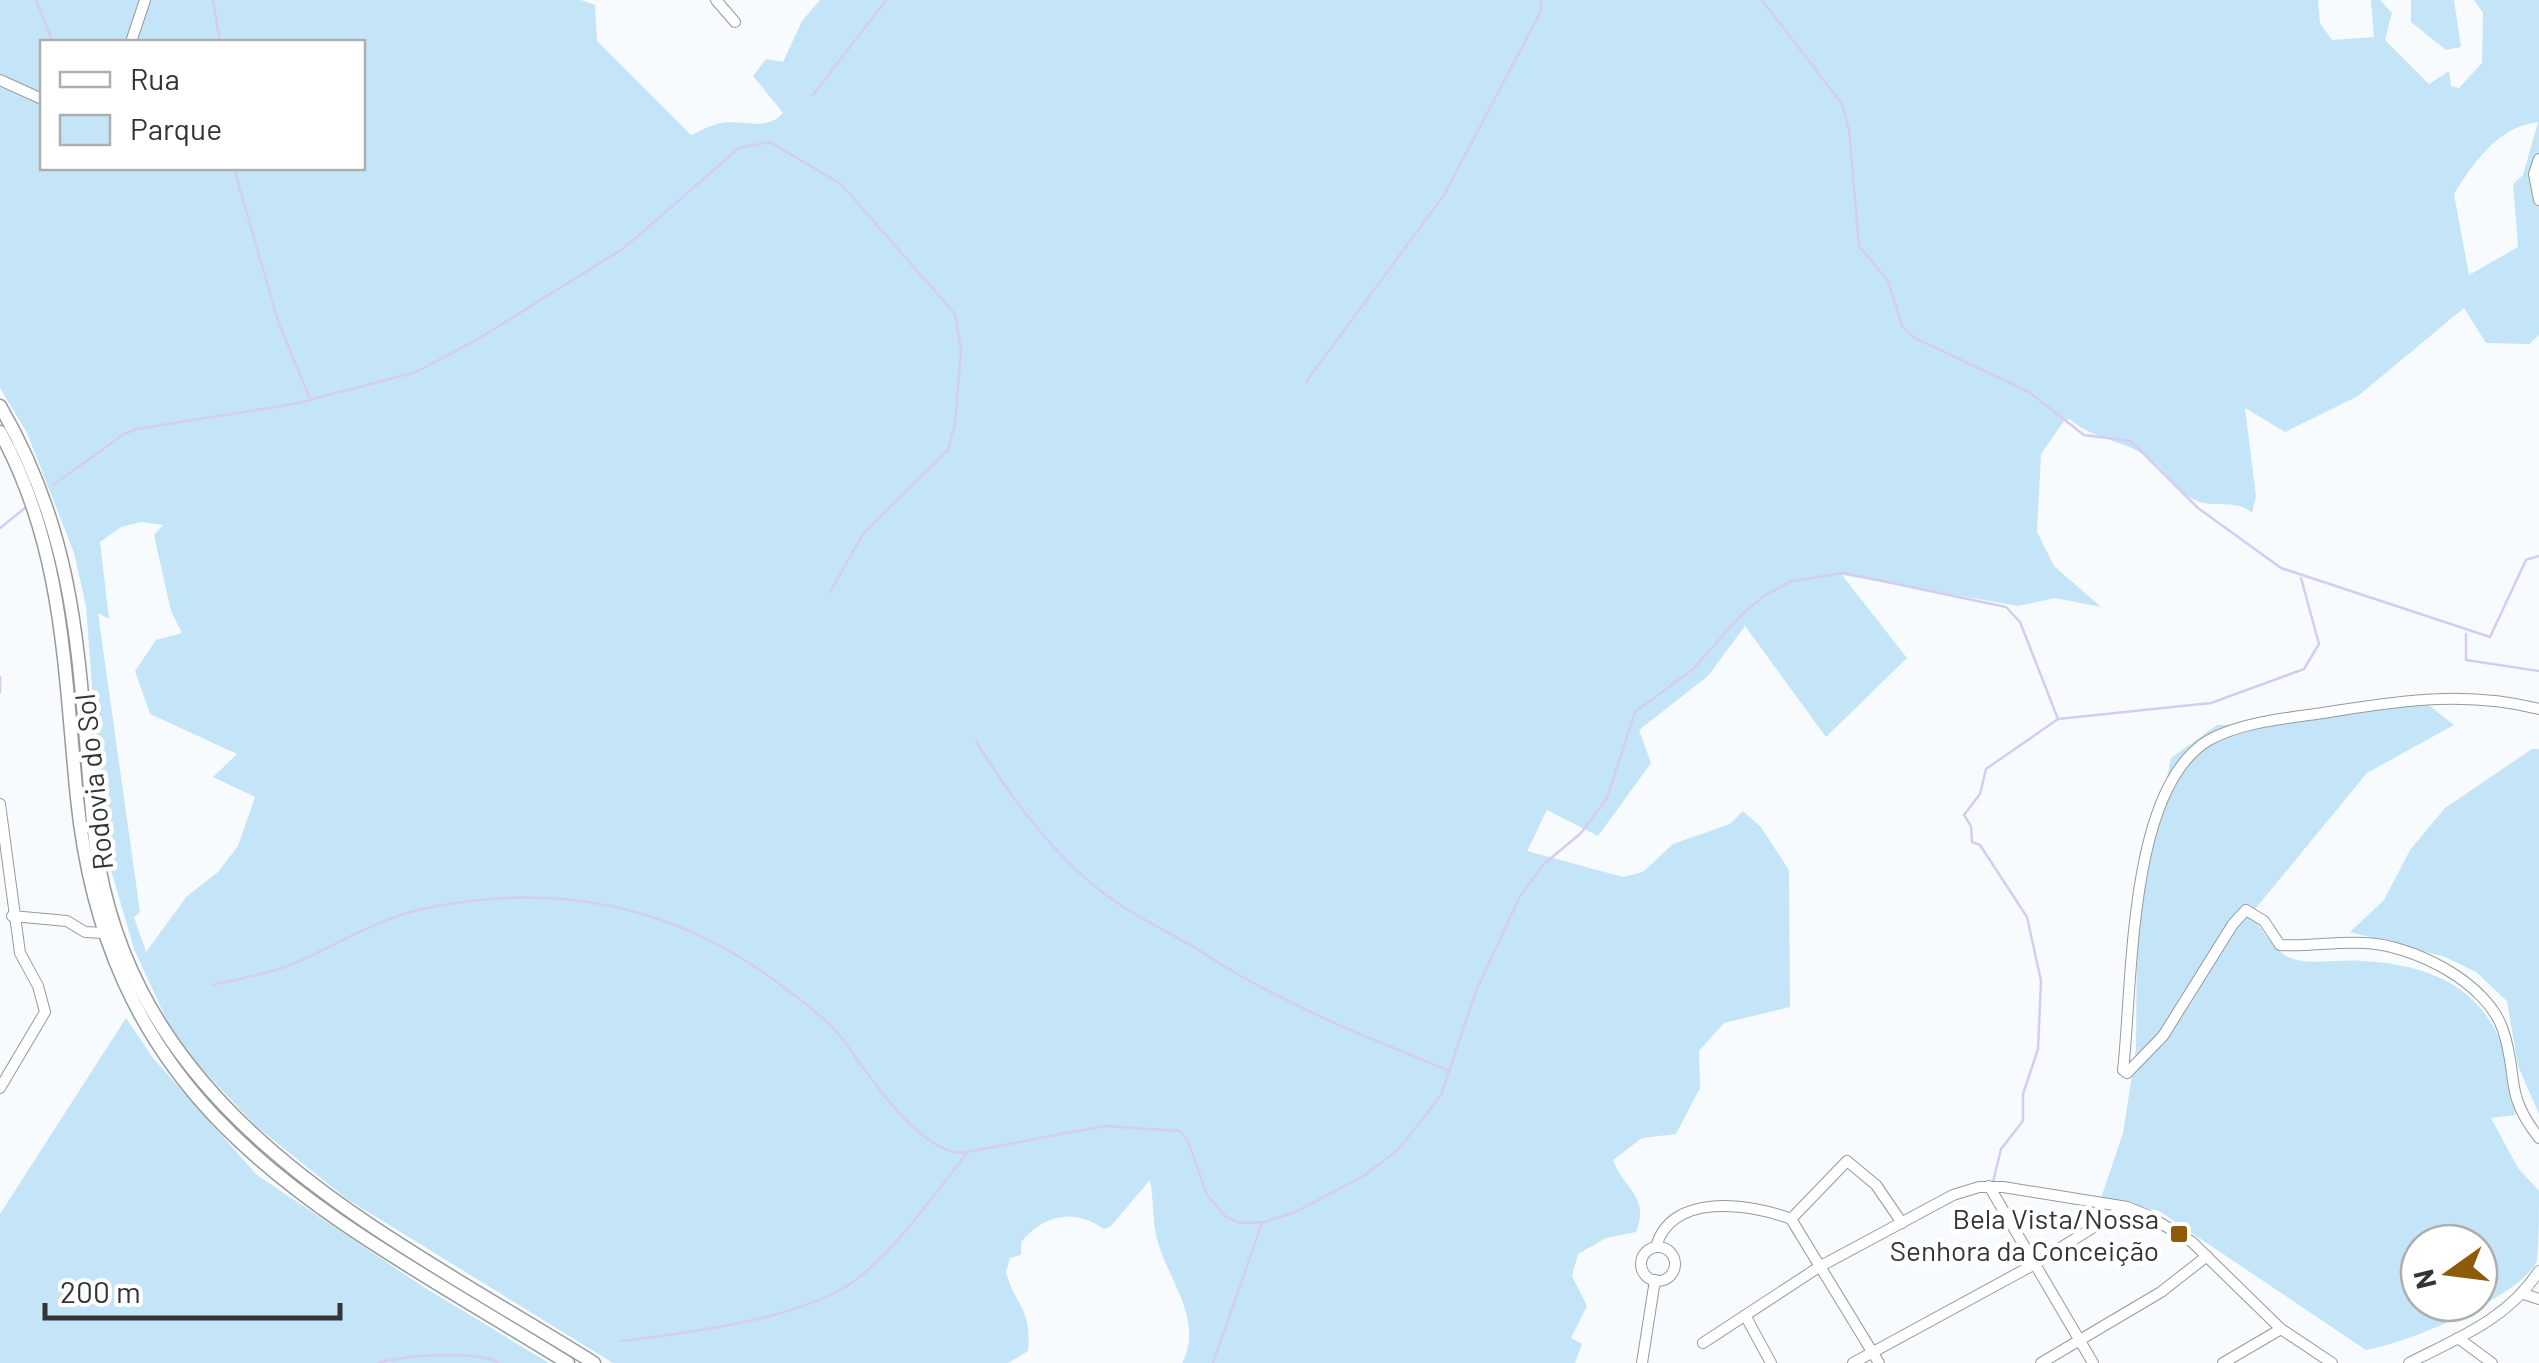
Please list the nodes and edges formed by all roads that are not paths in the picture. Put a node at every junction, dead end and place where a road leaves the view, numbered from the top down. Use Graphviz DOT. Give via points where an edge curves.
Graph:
graph roads {
  1 [pos="145,0"];
  2 [pos="716,0"];
  3 [pos="735,22"];
  4 [pos="132,40"];
  5 [pos="0,80"];
  6 [pos="40,97"];
  7 [pos="2539,159"];
  8 [pos="2539,200"];
  9 [pos="0,406"];
  10 [pos="0,432"];
  11 [pos="2539,709"];
  12 [pos="0,804"];
  13 [pos="12,916"];
  14 [pos="104,932"];
  15 [pos="0,1088"];
  16 [pos="2539,1138"];
  17 [pos="1990,1186"];
  18 [pos="2127,1207"];
  19 [pos="1790,1220"];
  20 [pos="1902,1224"];
  21 [pos="1656,1247"];
  22 [pos="2208,1256"];
  23 [pos="2033,1265"];
  24 [pos="1819,1267"];
  25 [pos="2539,1271"];
  26 [pos="1655,1280"];
  27 [pos="2524,1294"];
  28 [pos="2539,1299"];
  29 [pos="1746,1317"];
  30 [pos="2282,1328"];
  31 [pos="2458,1338"];
  32 [pos="2078,1340"];
  33 [pos="1703,1343"];
  34 [pos="1876,1358"];
  35 [pos="568,1363"];
  36 [pos="594,1363"];
  37 [pos="1642,1363"];
  38 [pos="1771,1363"];
  39 [pos="1853,1363"];
  40 [pos="2041,1363"];
  41 [pos="2094,1363"];
  42 [pos="2223,1363"];
  43 [pos="2332,1363"];
  44 [pos="2409,1363"];
  45 [pos="2492,1363"];
  1 -- 4 [label="street"];
  2 -- 3 [label="street"];
  5 -- 6 [label="street"];
  7 -- 8 [label="street"];
  9 -- 36 [label="main road, Rodovia do Sol" via="40,482 64,555 99,864 121,943 153,1012 193,1073 274,1156"];
  10 -- 14 [label="main road, Rodovia do Sol" via="37,512 53,570 78,813"];
  11 -- 16 [label="street" via="2477,696 2399,701 2233,730 2198,748 2168,784 2143,866 2123,1070 2163,1036 2246,910 2280,944 2386,946 2470,986 2500,1022 2512,1096"];
  12 -- 13 [label="street"];
  13 -- 14 [label="street"];
  13 -- 15 [label="street" via="45,1012"];
  14 -- 35 [label="main road, Rodovia do Sol" via="158,1048 240,1146 333,1216"];
  17 -- 18 [label="street"];
  17 -- 20 [label="street" via="1953,1196"];
  17 -- 23 [label="street"];
  18 -- 22 [label="street"];
  18 -- 23 [label="street"];
  19 -- 20 [label="street" via="1848,1161 1876,1185"];
  19 -- 21 [label="street" via="1702,1207 1670,1221"];
  19 -- 24 [label="street"];
  20 -- 24 [label="street"];
  21 -- 26 [label="street" via="1641,1263"];
  21 -- 26 [label="street" via="1670,1251 1675,1264 1669,1277"];
  22 -- 30 [label="street"];
  22 -- 32 [label="street"];
  23 -- 32 [label="street"];
  23 -- 34 [label="street"];
  24 -- 29 [label="street"];
  24 -- 34 [label="street"];
  25 -- 27 [label="street"];
  26 -- 37 [label="street"];
  27 -- 28 [label="street"];
  27 -- 31 [label="street"];
  29 -- 33 [label="street"];
  29 -- 38 [label="street"];
  30 -- 42 [label="street"];
  30 -- 43 [label="street"];
  31 -- 44 [label="street"];
  31 -- 45 [label="street"];
  32 -- 40 [label="street"];
  32 -- 41 [label="street"];
  34 -- 39 [label="street"];
}
